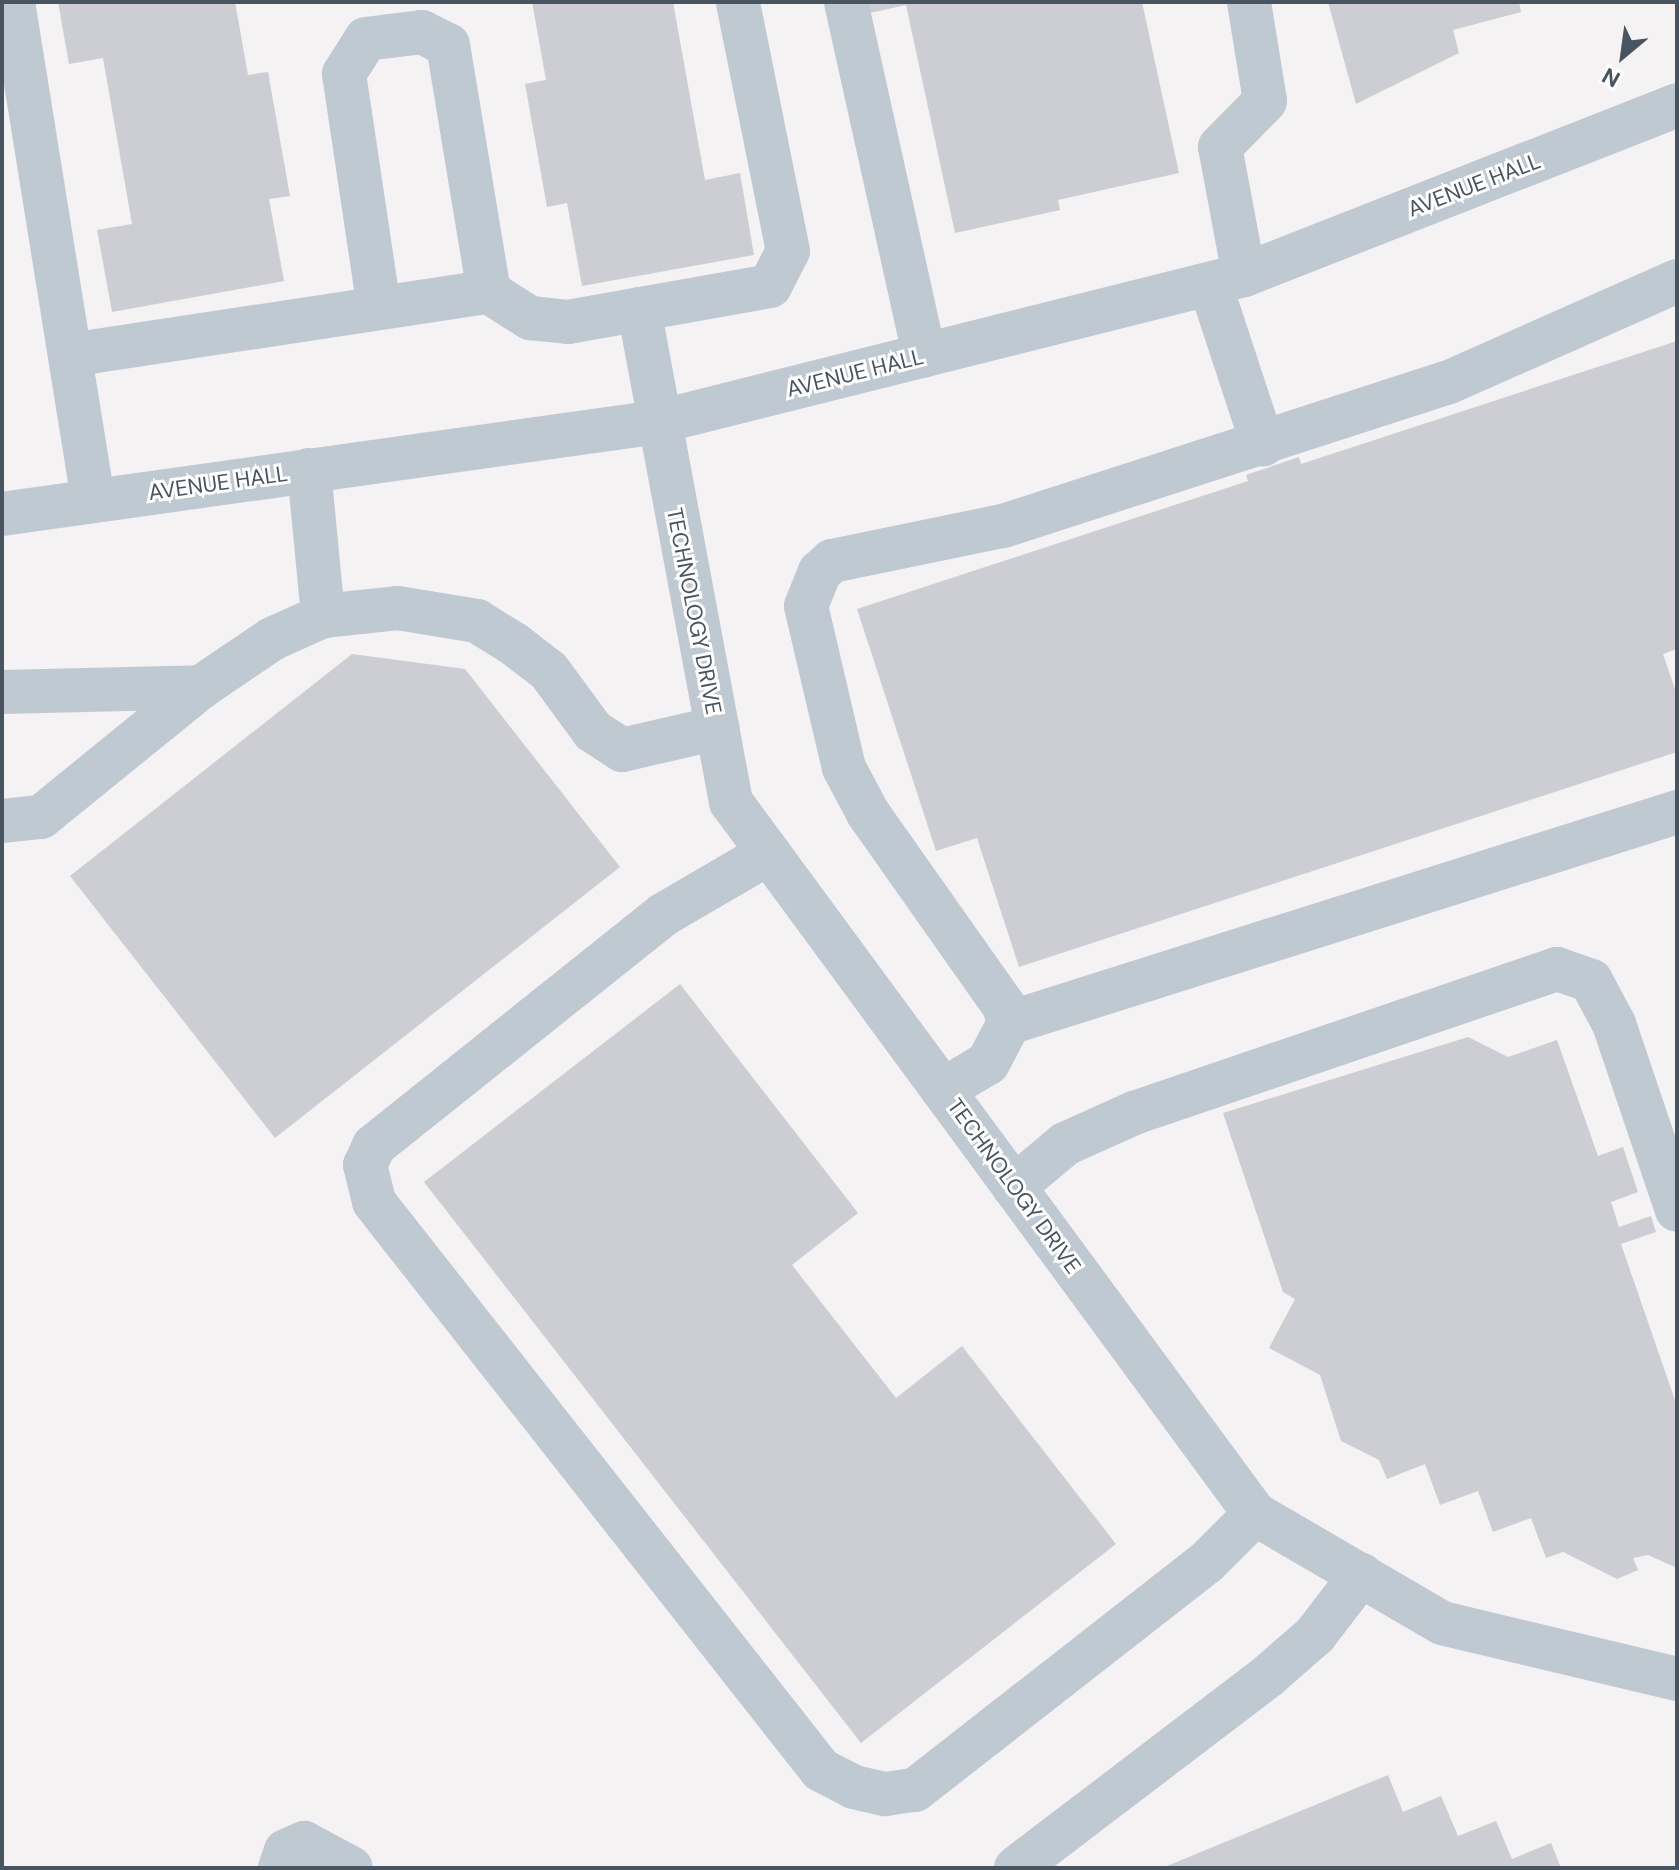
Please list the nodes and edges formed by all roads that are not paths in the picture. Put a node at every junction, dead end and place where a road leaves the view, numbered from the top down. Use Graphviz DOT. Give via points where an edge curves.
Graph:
graph roads {
  1 [pos="13,2"];
  2 [pos="738,2"];
  3 [pos="846,2"];
  4 [pos="1249,2"];
  5 [pos="1677,105"];
  6 [pos="1227,280"];
  7 [pos="1677,281"];
  8 [pos="489,292"];
  9 [pos="379,308"];
  10 [pos="639,309"];
  11 [pos="70,355"];
  12 [pos="924,355"];
  13 [pos="658,422"];
  14 [pos="1263,445"];
  15 [pos="309,470"];
  16 [pos="93,500"];
  17 [pos="2,514"];
  18 [pos="323,616"];
  19 [pos="201,687"];
  20 [pos="2,692"];
  21 [pos="717,728"];
  22 [pos="1677,812"];
  23 [pos="2,821"];
  24 [pos="769,853"];
  25 [pos="1009,1023"];
  26 [pos="943,1090"];
  27 [pos="1014,1187"];
  28 [pos="1677,1210"];
  29 [pos="1255,1514"];
  30 [pos="1361,1575"];
  31 [pos="1677,1679"];
  32 [pos="280,1868"];
  33 [pos="351,1868"];
  34 [pos="1016,1868"];
  1 -- 11 [label="street"];
  2 -- 10 [label="street" via="787,264 770,286"];
  3 -- 12 [label="street"];
  4 -- 6 [label="street" via="1265,101 1220,147"];
  5 -- 6 [label="street, AVENUE HALL"];
  6 -- 12 [label="street, AVENUE HALL"];
  6 -- 14 [label="street"];
  7 -- 14 [label="street" via="1447,383"];
  8 -- 9 [label="street"];
  8 -- 9 [label="street" via="448,45 422,32 366,39 344,74"];
  8 -- 10 [label="street" via="530,318 549,322"];
  9 -- 11 [label="street"];
  10 -- 13 [label="street, TECHNOLOGY DRIVE"];
  11 -- 16 [label="street"];
  12 -- 13 [label="street, AVENUE HALL"];
  13 -- 15 [label="street, AVENUE HALL"];
  13 -- 21 [label="street, TECHNOLOGY DRIVE"];
  14 -- 25 [label="street" via="1003,526 832,561 810,590 810,638 844,768 868,813 1004,1006"];
  15 -- 16 [label="street, AVENUE HALL"];
  15 -- 18 [label="street"];
  16 -- 17 [label="street, AVENUE HALL"];
  18 -- 19 [label="street" via="272,639"];
  18 -- 21 [label="street" via="398,608 477,621 549,671 593,731 622,750"];
  19 -- 20 [label="street"];
  19 -- 23 [label="street" via="41,817"];
  21 -- 24 [label="street, TECHNOLOGY DRIVE" via="731,802"];
  22 -- 25 [label="street"];
  24 -- 26 [label="street, TECHNOLOGY DRIVE"];
  24 -- 29 [label="street" via="663,915 374,1146 365,1165 374,1202 821,1770 854,1787 885,1794 915,1790 1206,1563"];
  25 -- 26 [label="street" via="988,1063"];
  26 -- 27 [label="street, TECHNOLOGY DRIVE"];
  27 -- 28 [label="street" via="1065,1144 1134,1113 1557,969 1591,981 1614,1024"];
  27 -- 29 [label="street, TECHNOLOGY DRIVE"];
  29 -- 30 [label="street, TECHNOLOGY DRIVE"];
  30 -- 31 [label="street, TECHNOLOGY DRIVE" via="1442,1623"];
  30 -- 34 [label="street" via="1315,1635 1268,1676"];
  32 -- 33 [label="street" via="286,1851 304,1843"];
}
